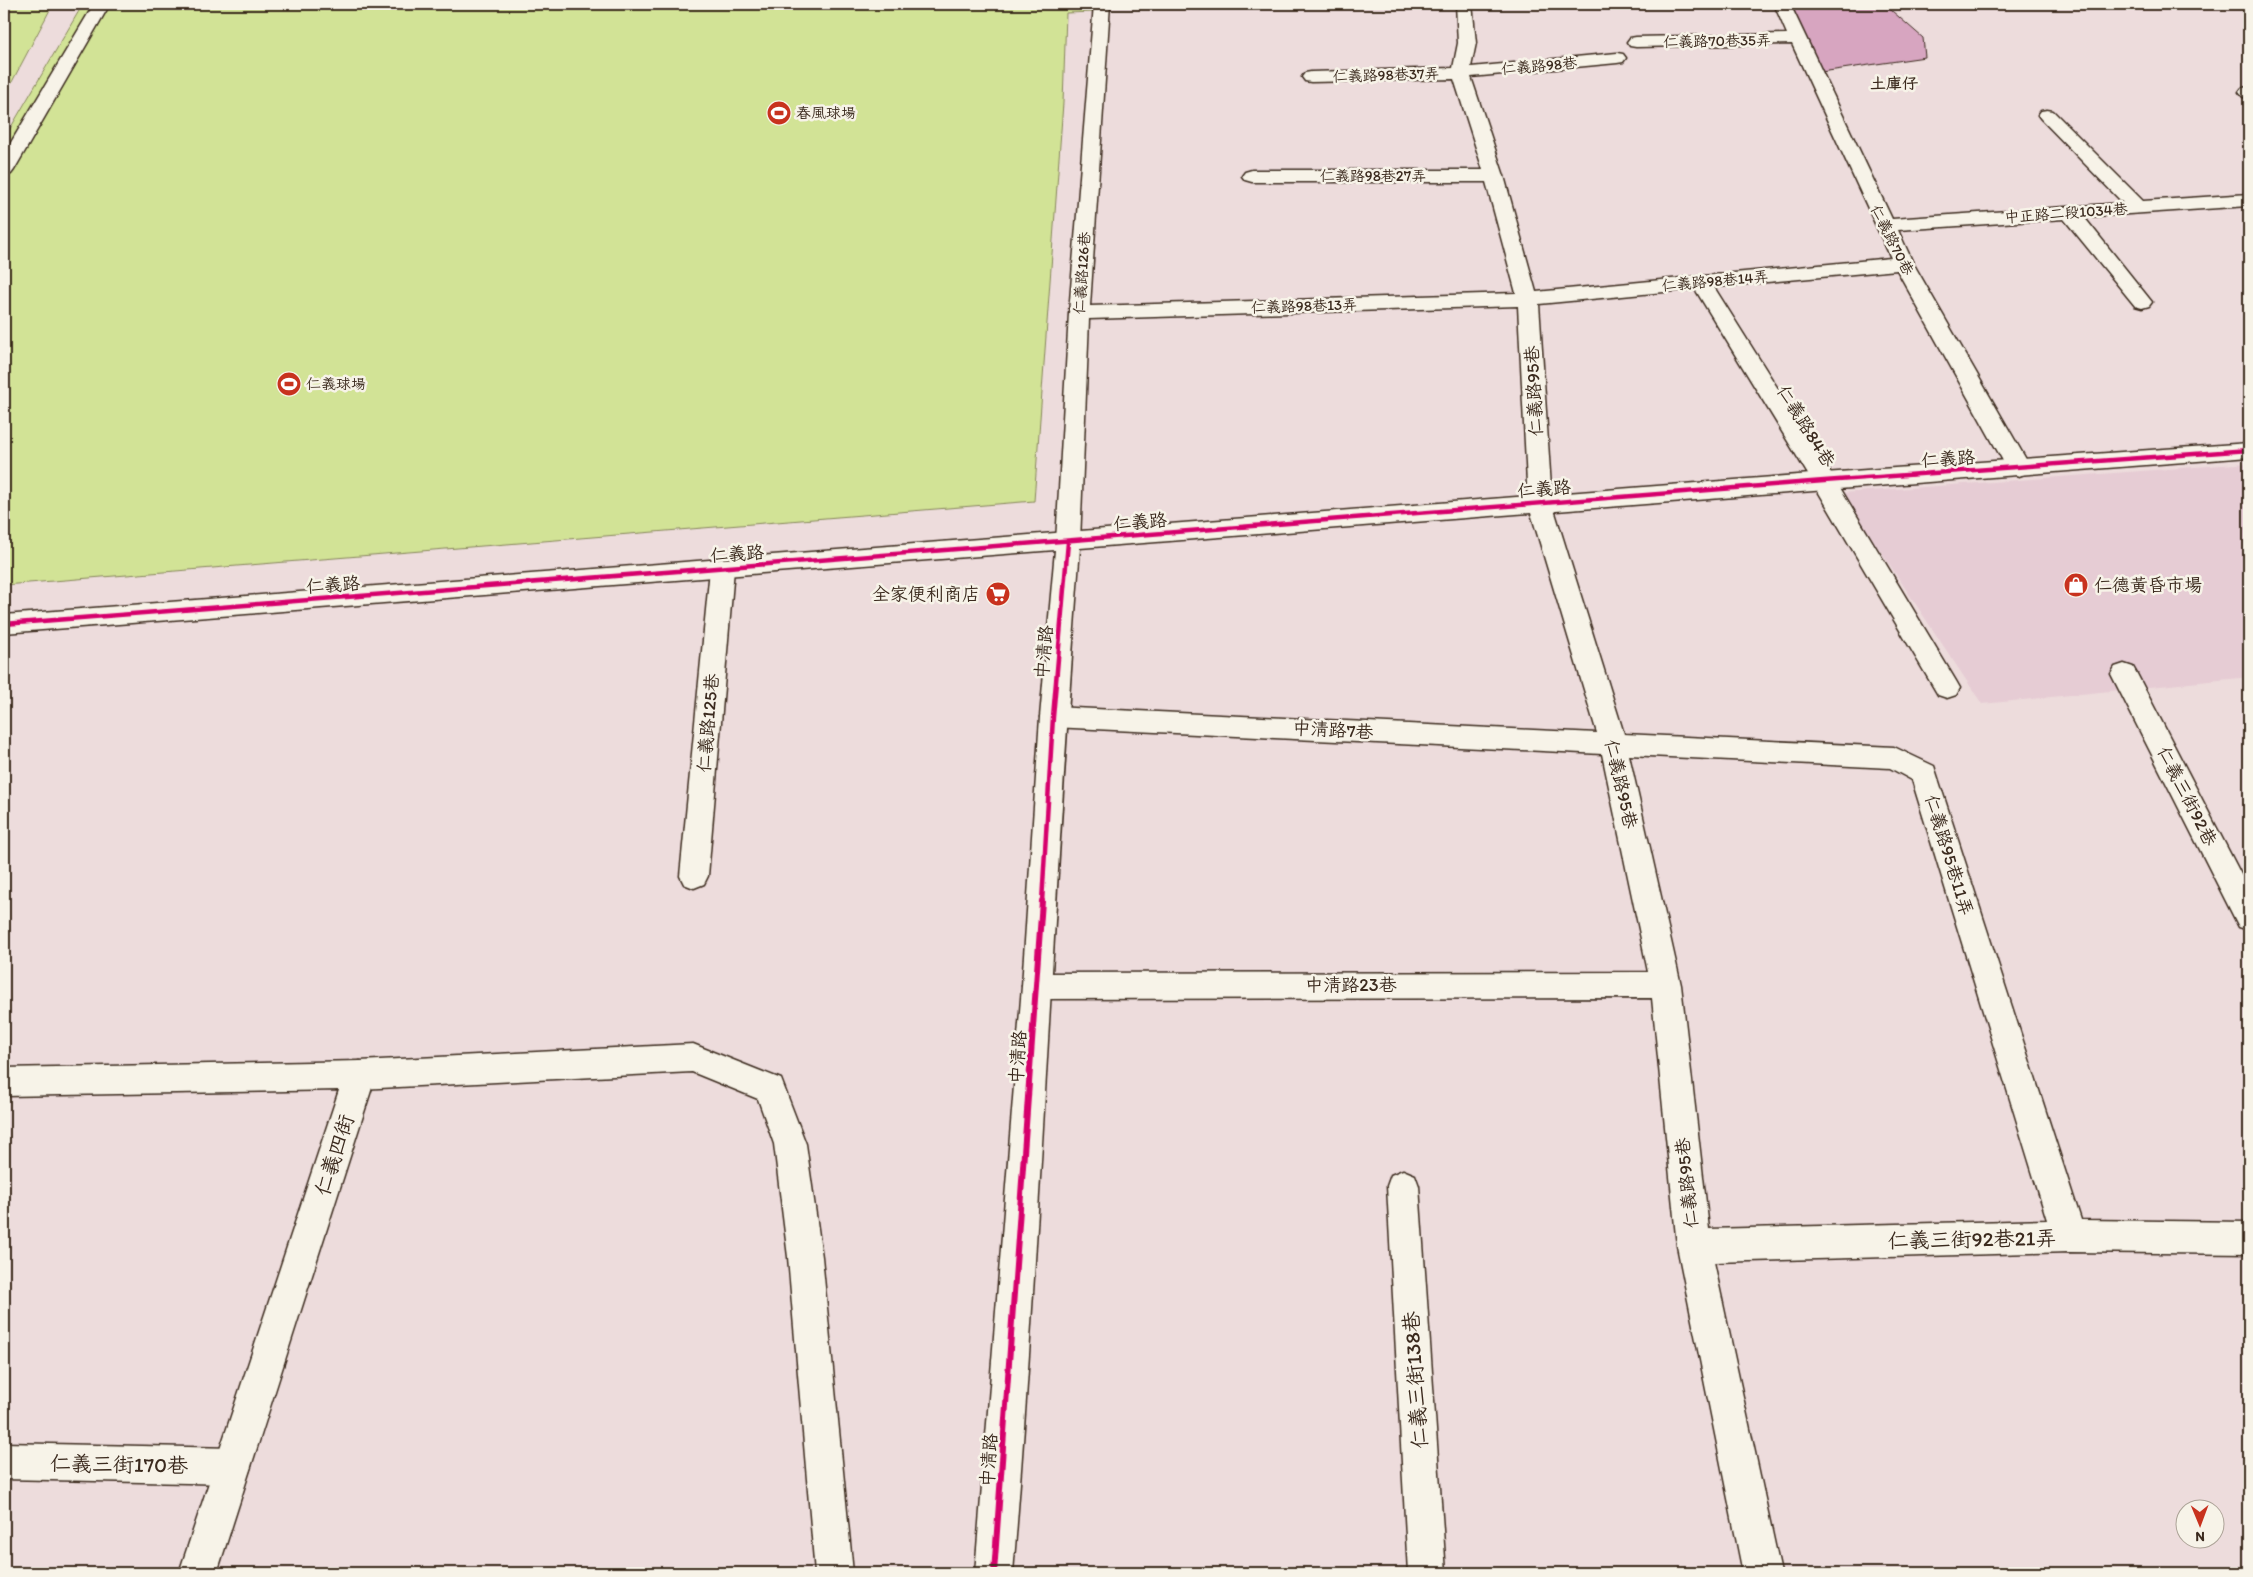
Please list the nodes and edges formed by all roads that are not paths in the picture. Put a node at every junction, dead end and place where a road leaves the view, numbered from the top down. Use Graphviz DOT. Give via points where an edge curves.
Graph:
graph roads {
  1 [pos="102,4"];
  2 [pos="1102,4"];
  3 [pos="1464,4"];
  4 [pos="1782,4"];
  5 [pos="1798,39"];
  6 [pos="1636,42"];
  7 [pos="1617,58"];
  8 [pos="1461,73"];
  9 [pos="1311,77"];
  10 [pos="2047,115"];
  11 [pos="4,170"];
  12 [pos="1252,176"];
  13 [pos="1494,176"];
  14 [pos="2249,200"];
  15 [pos="2140,208"];
  16 [pos="2070,213"];
  17 [pos="1884,225"];
  18 [pos="1903,263"];
  19 [pos="1701,282"];
  20 [pos="1528,299"];
  21 [pos="2142,302"];
  22 [pos="1079,313"];
  23 [pos="2249,450"];
  24 [pos="2019,468"];
  25 [pos="1824,481"];
  26 [pos="1540,503"];
  27 [pos="1068,542"];
  28 [pos="722,569"];
  29 [pos="4,624"];
  30 [pos="2124,674"];
  31 [pos="1947,688"];
  32 [pos="1052,717"];
  33 [pos="1613,743"];
  34 [pos="694,876"];
  35 [pos="2249,918"];
  36 [pos="1666,985"];
  37 [pos="1037,986"];
  38 [pos="360,1075"];
  39 [pos="4,1082"];
  40 [pos="1403,1186"];
  41 [pos="2069,1236"];
  42 [pos="2249,1238"];
  43 [pos="1694,1246"];
  44 [pos="4,1461"];
  45 [pos="233,1466"];
  46 [pos="198,1573"];
  47 [pos="834,1573"];
  48 [pos="994,1573"];
  49 [pos="1427,1573"];
  50 [pos="1762,1573"];
  1 -- 11 [label="street"];
  2 -- 22 [label="street, 仁義路126巷"];
  3 -- 8 [label="street, 仁義路95巷" via="1467,43"];
  4 -- 5 [label="street, 仁義路70巷"];
  5 -- 6 [label="street, 仁義路70巷35弄"];
  5 -- 17 [label="street, 仁義路70巷"];
  7 -- 8 [label="street, 仁義路98巷"];
  8 -- 9 [label="street, 仁義路98巷37弄"];
  8 -- 13 [label="street, 仁義路95巷"];
  10 -- 15 [label="street"];
  12 -- 13 [label="street, 仁義路98巷27弄"];
  13 -- 20 [label="street, 仁義路95巷"];
  14 -- 15 [label="street, 中正路二段1034巷"];
  15 -- 16 [label="street, 中正路二段1034巷"];
  16 -- 17 [label="street, 中正路二段1034巷"];
  16 -- 21 [label="street"];
  17 -- 18 [label="street, 仁義路70巷"];
  18 -- 19 [label="street, 仁義路98巷14弄"];
  18 -- 24 [label="street, 仁義路70巷"];
  19 -- 20 [label="street, 仁義路98巷14弄"];
  19 -- 25 [label="street, 仁義路84巷"];
  20 -- 22 [label="street, 仁義路98巷13弄"];
  20 -- 26 [label="street, 仁義路95巷"];
  22 -- 27 [label="street, 仁義路126巷"];
  23 -- 24 [label="street, 仁義路"];
  24 -- 25 [label="street, 仁義路"];
  25 -- 26 [label="street, 仁義路"];
  25 -- 31 [label="street, 仁義路84巷"];
  26 -- 27 [label="street, 仁義路"];
  26 -- 33 [label="street, 仁義路95巷"];
  27 -- 28 [label="street, 仁義路"];
  27 -- 32 [label="street, 中清路"];
  28 -- 29 [label="street, 仁義路"];
  28 -- 34 [label="street, 仁義路125巷"];
  30 -- 35 [label="street, 仁義三街92巷"];
  32 -- 33 [label="street, 中清路7巷"];
  32 -- 37 [label="street, 中清路"];
  33 -- 36 [label="street, 仁義路95巷"];
  33 -- 41 [label="street, 仁義路95巷11弄" via="1894,758 1924,774"];
  36 -- 37 [label="street, 中清路23巷"];
  36 -- 43 [label="street, 仁義路95巷"];
  37 -- 48 [label="street, 中清路"];
  38 -- 39 [label="street"];
  38 -- 45 [label="street, 仁義四街"];
  38 -- 47 [label="street" via="693,1058 770,1089 790,1144 805,1257"];
  40 -- 49 [label="street, 仁義三街138巷"];
  41 -- 42 [label="street, 仁義三街92巷21弄"];
  41 -- 43 [label="street, 仁義三街92巷21弄"];
  43 -- 50 [label="street, 仁義路95巷"];
  44 -- 45 [label="street, 仁義三街170巷"];
  45 -- 46 [label="street, 仁義四街"];
}
